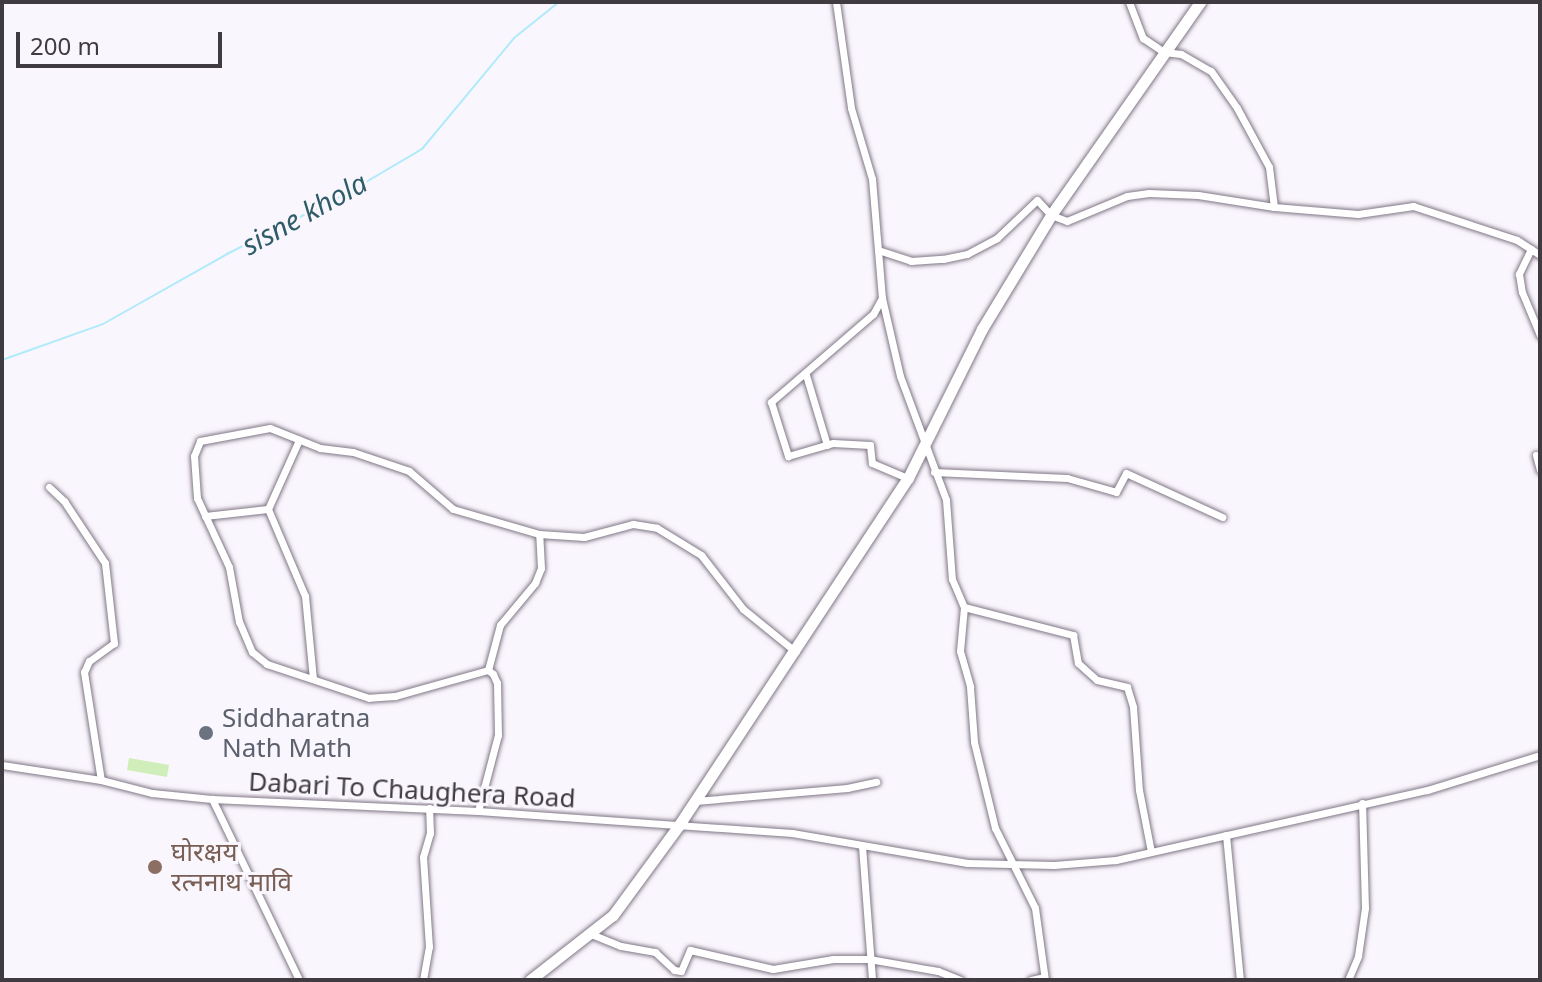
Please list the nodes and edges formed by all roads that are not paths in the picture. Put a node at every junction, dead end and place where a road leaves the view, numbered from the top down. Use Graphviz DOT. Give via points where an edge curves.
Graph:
graph roads {
  1 [pos="836,2"];
  2 [pos="1129,2"];
  3 [pos="1200,2"];
  4 [pos="1164,52"];
  5 [pos="1274,207"];
  6 [pos="1051,215"];
  7 [pos="1531,249"];
  8 [pos="878,250"];
  9 [pos="1540,255"];
  10 [pos="882,298"];
  11 [pos="1540,335"];
  12 [pos="806,375"];
  13 [pos="299,440"];
  14 [pos="926,444"];
  15 [pos="827,445"];
  16 [pos="1536,455"];
  17 [pos="1540,470"];
  18 [pos="934,472"];
  19 [pos="908,478"];
  20 [pos="49,487"];
  21 [pos="268,509"];
  22 [pos="205,516"];
  23 [pos="1222,517"];
  24 [pos="539,534"];
  25 [pos="964,607"];
  26 [pos="796,652"];
  27 [pos="488,670"];
  28 [pos="313,679"];
  29 [pos="1540,755"];
  30 [pos="2,765"];
  31 [pos="101,780"];
  32 [pos="876,782"];
  33 [pos="212,799"];
  34 [pos="693,801"];
  35 [pos="1362,803"];
  36 [pos="429,808"];
  37 [pos="478,811"];
  38 [pos="679,825"];
  39 [pos="1226,835"];
  40 [pos="862,846"];
  41 [pos="1151,852"];
  42 [pos="1011,863"];
  43 [pos="591,934"];
  44 [pos="869,959"];
  45 [pos="1044,978"];
  46 [pos="299,980"];
  47 [pos="423,980"];
  48 [pos="530,980"];
  49 [pos="872,980"];
  50 [pos="960,980"];
  51 [pos="1031,980"];
  52 [pos="1240,980"];
  53 [pos="1348,980"];
  1 -- 8 [label="street" via="851,108 872,179"];
  2 -- 4 [label="street" via="1143,38"];
  3 -- 4 [label="main road"];
  4 -- 5 [label="street" via="1181,54 1211,71 1269,167"];
  4 -- 6 [label="main road"];
  5 -- 6 [label="street" via="1149,193 1127,196 1067,221"];
  5 -- 7 [label="street" via="1358,214 1413,206"];
  6 -- 8 [label="street" via="1037,200 997,238 967,254 943,259 911,261"];
  6 -- 14 [label="main road" via="982,329"];
  7 -- 9 [label="street"];
  7 -- 11 [label="street" via="1519,274"];
  8 -- 10 [label="street"];
  10 -- 12 [label="street" via="873,314"];
  10 -- 14 [label="street" via="900,376"];
  12 -- 15 [label="street"];
  12 -- 15 [label="street" via="771,402 788,456"];
  13 -- 21 [label="street"];
  13 -- 22 [label="street" via="263,427 196,444 193,479"];
  13 -- 24 [label="street" via="409,471 453,509"];
  14 -- 18 [label="street"];
  14 -- 19 [label="main road"];
  15 -- 19 [label="street" via="870,445 872,463"];
  16 -- 17 [label="street"];
  18 -- 23 [label="street" via="1067,478 1116,492 1126,473"];
  18 -- 25 [label="street" via="946,500 952,579"];
  19 -- 26 [label="main road"];
  20 -- 31 [label="street" via="105,563 114,643 89,661 84,672"];
  21 -- 22 [label="street"];
  21 -- 28 [label="street" via="305,596"];
  22 -- 28 [label="street" via="229,567 236,612 252,652 267,664"];
  24 -- 26 [label="street" via="584,537 633,524 657,528 701,555 743,609"];
  24 -- 27 [label="street" via="541,568 500,625"];
  25 -- 41 [label="street" via="1073,635 1078,663 1097,680 1127,687"];
  25 -- 42 [label="street" via="960,651 970,687 974,742 995,828"];
  26 -- 34 [label="main road"];
  27 -- 28 [label="street" via="380,699"];
  27 -- 37 [label="street" via="497,683 498,735"];
  29 -- 35 [label="street, Dabari To Chaughera Road" via="1427,790"];
  30 -- 31 [label="street, Dabari To Chaughera Road"];
  31 -- 33 [label="street, Dabari To Chaughera Road" via="152,793"];
  32 -- 34 [label="street"];
  33 -- 36 [label="street, Dabari To Chaughera Road"];
  33 -- 46 [label="street"];
  34 -- 38 [label="main road"];
  35 -- 39 [label="street, Dabari To Chaughera Road"];
  35 -- 53 [label="street" via="1365,908 1358,956"];
  36 -- 37 [label="street, Dabari To Chaughera Road"];
  36 -- 47 [label="street" via="430,833 423,857 429,947"];
  37 -- 38 [label="street, Dabari To Chaughera Road"];
  38 -- 40 [label="street, Dabari To Chaughera Road" via="792,833"];
  38 -- 43 [label="main road" via="613,915"];
  39 -- 41 [label="street, Dabari To Chaughera Road"];
  39 -- 52 [label="street"];
  40 -- 42 [label="street, Dabari To Chaughera Road" via="967,863"];
  40 -- 44 [label="street"];
  41 -- 42 [label="street, Dabari To Chaughera Road" via="1054,865"];
  42 -- 45 [label="street" via="1035,908"];
  43 -- 44 [label="street" via="655,952 681,971 690,950 773,969"];
  43 -- 48 [label="main road"];
  44 -- 49 [label="street"];
  44 -- 50 [label="street"];
  45 -- 51 [label="street"];
}
